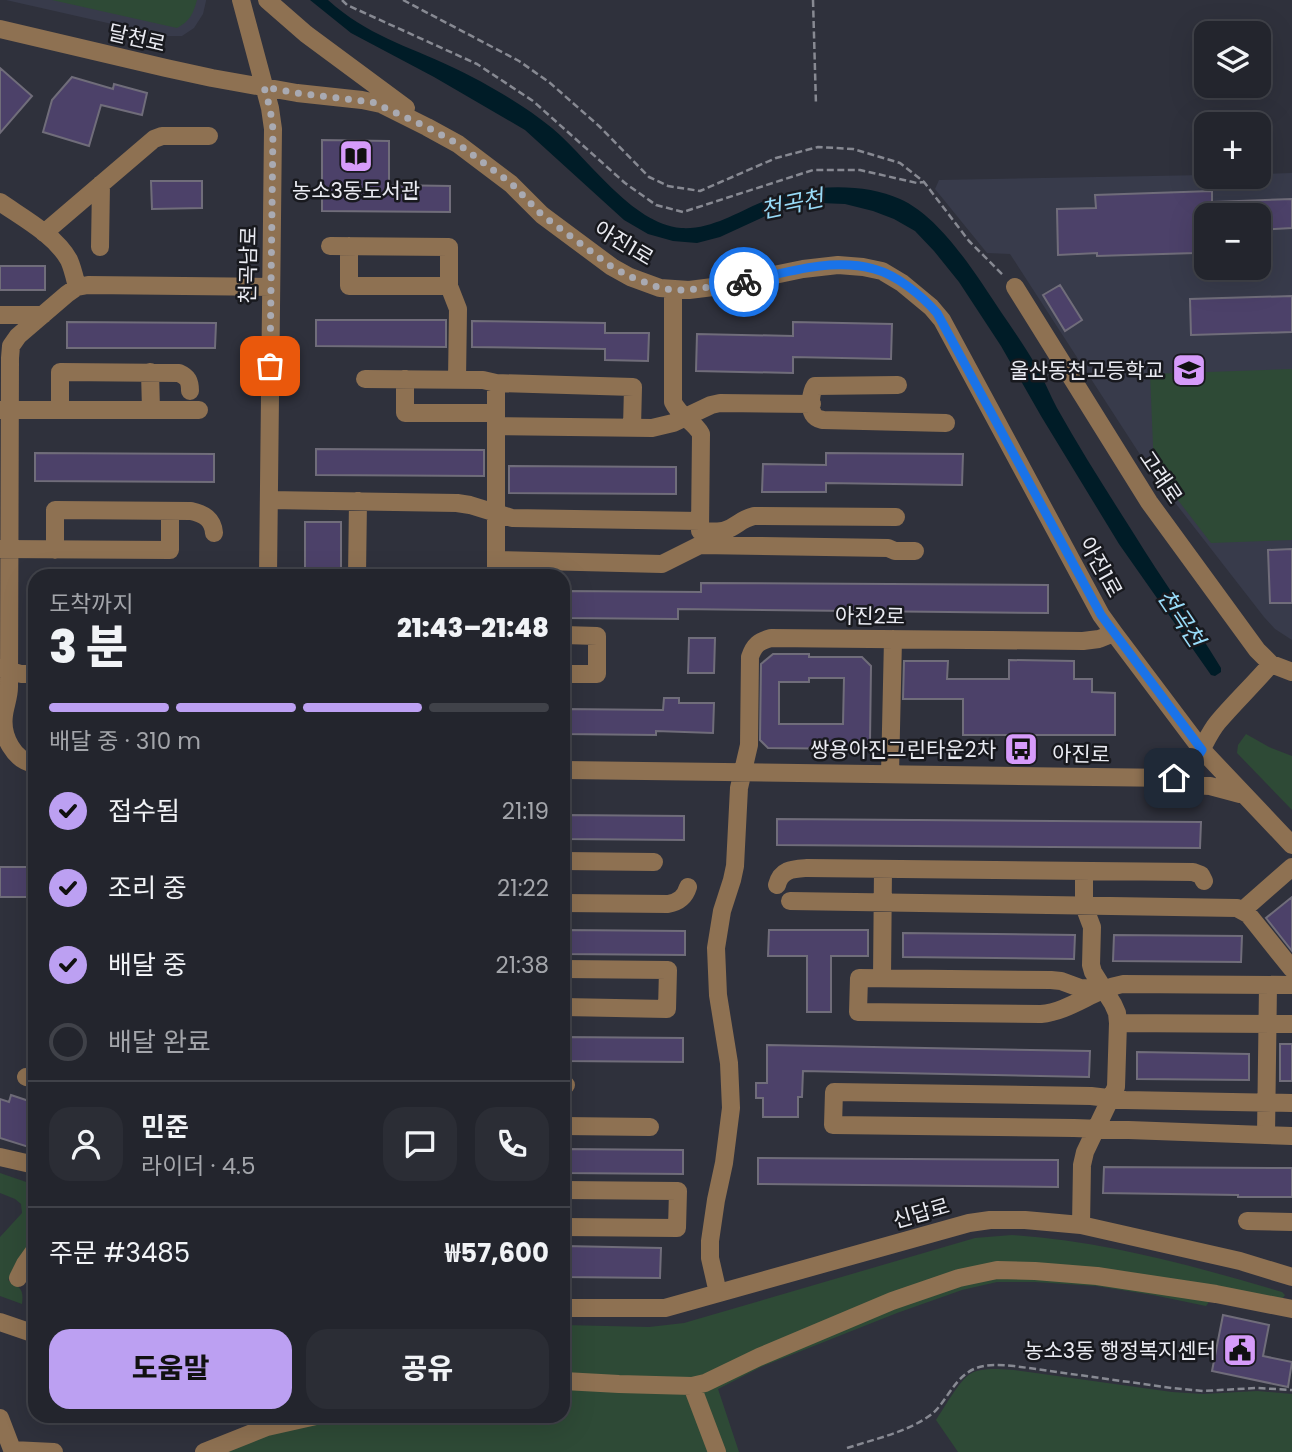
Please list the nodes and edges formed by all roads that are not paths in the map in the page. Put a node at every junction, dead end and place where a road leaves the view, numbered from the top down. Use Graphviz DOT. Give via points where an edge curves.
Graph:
graph roads {
  1 [pos="241,0"];
  2 [pos="267,0"];
  3 [pos="0,29"];
  4 [pos="264,87"];
  5 [pos="427,127"];
  6 [pos="209,136"];
  7 [pos="101,184"];
  8 [pos="0,202"];
  9 [pos="44,233"];
  10 [pos="330,246"];
  11 [pos="349,246"];
  12 [pos="100,247"];
  13 [pos="449,286"];
  14 [pos="271,287"];
  15 [pos="1015,287"];
  16 [pos="77,288"];
  17 [pos="673,290"];
  18 [pos="0,314"];
  19 [pos="43,315"];
  20 [pos="150,372"];
  21 [pos="365,379"];
  22 [pos="405,379"];
  23 [pos="457,380"];
  24 [pos="496,383"];
  25 [pos="898,385"];
  26 [pos="190,391"];
  27 [pos="812,404"];
  28 [pos="5,410"];
  29 [pos="60,410"];
  30 [pos="151,410"];
  31 [pos="199,410"];
  32 [pos="687,418"];
  33 [pos="496,420"];
  34 [pos="946,423"];
  35 [pos="632,428"];
  36 [pos="268,500"];
  37 [pos="358,501"];
  38 [pos="170,511"];
  39 [pos="495,514"];
  40 [pos="700,532"];
  41 [pos="214,533"];
  42 [pos="888,548"];
  43 [pos="5,549"];
  44 [pos="55,550"];
  45 [pos="915,551"];
  46 [pos="496,568"];
  47 [pos="268,569"];
  48 [pos="357,569"];
  49 [pos="1114,633"];
  50 [pos="570,635"];
  51 [pos="893,639"];
  52 [pos="1271,664"];
  53 [pos="5,669"];
  54 [pos="1292,672"];
  55 [pos="28,674"];
  56 [pos="570,674"];
  57 [pos="3,709"];
  58 [pos="1202,750"];
  59 [pos="28,763"];
  60 [pos="570,770"];
  61 [pos="743,772"];
  62 [pos="890,774"];
  63 [pos="1119,778"];
  64 [pos="1243,794"];
  65 [pos="1292,845"];
  66 [pos="570,861"];
  67 [pos="654,862"];
  68 [pos="1292,867"];
  69 [pos="883,869"];
  70 [pos="1084,871"];
  71 [pos="1204,881"];
  72 [pos="777,885"];
  73 [pos="688,887"];
  74 [pos="790,901"];
  75 [pos="883,902"];
  76 [pos="570,903"];
  77 [pos="1084,906"];
  78 [pos="1243,910"];
  79 [pos="570,969"];
  80 [pos="1292,970"];
  81 [pos="882,978"];
  82 [pos="1268,985"];
  83 [pos="1292,985"];
  84 [pos="1103,989"];
  85 [pos="570,1007"];
  86 [pos="1118,1023"];
  87 [pos="1267,1024"];
  88 [pos="1292,1024"];
  89 [pos="1111,1098"];
  90 [pos="1267,1102"];
  91 [pos="1292,1103"];
  92 [pos="570,1126"];
  93 [pos="650,1126"];
  94 [pos="1094,1129"];
  95 [pos="1266,1135"];
  96 [pos="1292,1136"];
  97 [pos="0,1157"];
  98 [pos="28,1163"];
  99 [pos="570,1190"];
  100 [pos="1247,1222"];
  101 [pos="1292,1222"];
  102 [pos="1081,1225"];
  103 [pos="570,1227"];
  104 [pos="28,1260"];
  105 [pos="1292,1277"];
  106 [pos="18,1278"];
  107 [pos="718,1293"];
  108 [pos="570,1308"];
  109 [pos="1292,1309"];
  110 [pos="0,1322"];
  111 [pos="28,1332"];
  112 [pos="570,1381"];
  113 [pos="692,1386"];
  114 [pos="0,1418"];
  115 [pos="285,1423"];
  116 [pos="12,1451"];
  117 [pos="54,1452"];
  118 [pos="204,1452"];
  119 [pos="717,1452"];
  1 -- 4 [label="street, 천곡남로"];
  2 -- 5 [label="street"];
  3 -- 4 [label="street, 달천로"];
  4 -- 5 [label="street, 아진1로" via="372,102"];
  4 -- 14 [label="street, 천곡남로" via="273,129"];
  5 -- 17 [label="street, 아진1로" via="512,184 542,215 612,267 648,285"];
  6 -- 7 [label="street" via="154,139"];
  7 -- 9 [label="street"];
  7 -- 12 [label="street"];
  8 -- 9 [label="street"];
  9 -- 16 [label="street" via="69,261"];
  10 -- 11 [label="street"];
  11 -- 13 [label="street" via="449,247"];
  11 -- 13 [label="street" via="349,286"];
  13 -- 23 [label="street" via="458,309"];
  14 -- 16 [label="street"];
  14 -- 36 [label="street, 천곡남로"];
  15 -- 52 [label="street, 고래로" via="1149,502"];
  16 -- 19 [label="street"];
  17 -- 32 [label="street" via="672,394 676,408"];
  17 -- 49 [label="street, 아진1로" via="849,265 882,271 924,300 942,320"];
  18 -- 19 [label="street"];
  19 -- 28 [label="street" via="11,346"];
  20 -- 26 [label="street" via="179,373 188,378"];
  20 -- 29 [label="street" via="60,372"];
  20 -- 30 [label="street"];
  21 -- 22 [label="street"];
  22 -- 23 [label="street"];
  22 -- 33 [label="street" via="405,413"];
  23 -- 24 [label="street"];
  24 -- 33 [label="street"];
  24 -- 35 [label="street" via="633,387"];
  25 -- 27 [label="street" via="815,386"];
  27 -- 32 [label="street" via="720,403"];
  27 -- 34 [label="street" via="815,417 823,420"];
  28 -- 29 [label="street"];
  28 -- 43 [label="street"];
  29 -- 30 [label="street"];
  30 -- 31 [label="street"];
  32 -- 35 [label="street" via="663,426"];
  32 -- 40 [label="street" via="701,434"];
  33 -- 35 [label="street"];
  33 -- 39 [label="street"];
  36 -- 37 [label="street"];
  36 -- 47 [label="street, 천곡남로"];
  37 -- 39 [label="street" via="457,503"];
  37 -- 48 [label="street"];
  38 -- 41 [label="street" via="201,513 213,525"];
  38 -- 44 [label="street" via="170,550"];
  38 -- 44 [label="street" via="55,510"];
  39 -- 40 [label="street"];
  39 -- 46 [label="street"];
  40 -- 42 [label="street"];
  40 -- 42 [label="street" via="727,529 754,516 892,517"];
  40 -- 46 [label="street" via="662,564"];
  42 -- 45 [label="street"];
  43 -- 44 [label="street"];
  43 -- 53 [label="street"];
  49 -- 51 [label="street, 아진2로" via="1083,641"];
  49 -- 58 [label="street, 아진1로"];
  50 -- 56 [label="street" via="597,636 597,674"];
  51 -- 61 [label="street, 아진2로" via="771,638 757,644 750,657 749,745"];
  51 -- 62 [label="street"];
  52 -- 54 [label="street, 고래로"];
  52 -- 58 [label="street, 아진로" via="1219,721"];
  53 -- 55 [label="street"];
  53 -- 57 [label="street" via="9,695"];
  57 -- 59 [label="street" via="4,730 12,749"];
  58 -- 63 [label="street, 아진로" via="1188,771 1174,778"];
  58 -- 64 [label="street"];
  60 -- 61 [label="street, 아진로"];
  61 -- 62 [label="street, 아진로"];
  61 -- 107 [label="street, 아진2로" via="737,800 735,866 716,948 731,1088 710,1241"];
  62 -- 63 [label="street, 아진로"];
  63 -- 64 [label="street" via="1210,786"];
  64 -- 65 [label="street"];
  66 -- 67 [label="street"];
  68 -- 78 [label="street"];
  69 -- 70 [label="street"];
  69 -- 72 [label="street" via="793,869 783,873"];
  69 -- 75 [label="street"];
  70 -- 71 [label="street" via="1193,872"];
  70 -- 77 [label="street"];
  73 -- 76 [label="street" via="682,899 668,904"];
  74 -- 75 [label="street"];
  75 -- 77 [label="street"];
  75 -- 81 [label="street"];
  77 -- 78 [label="street"];
  77 -- 84 [label="street" via="1092,927 1091,965"];
  78 -- 80 [label="street"];
  79 -- 85 [label="street" via="668,970 667,1009"];
  81 -- 84 [label="street" via="1051,980"];
  81 -- 84 [label="street" via="859,978 858,1012 1053,1013"];
  82 -- 83 [label="street"];
  82 -- 84 [label="street" via="1138,983"];
  82 -- 87 [label="street"];
  84 -- 86 [label="street"];
  86 -- 87 [label="street"];
  86 -- 89 [label="street" via="1117,1081"];
  87 -- 88 [label="street"];
  87 -- 90 [label="street"];
  89 -- 90 [label="street"];
  89 -- 94 [label="street"];
  89 -- 94 [label="street" via="834,1092 834,1125"];
  90 -- 91 [label="street"];
  90 -- 95 [label="street"];
  92 -- 93 [label="street"];
  94 -- 95 [label="street"];
  94 -- 102 [label="street" via="1082,1165"];
  95 -- 96 [label="street"];
  97 -- 98 [label="street"];
  99 -- 103 [label="street" via="678,1191 677,1228"];
  100 -- 101 [label="street"];
  102 -- 105 [label="street, 신답로"];
  102 -- 107 [label="street, 신답로" via="979,1221"];
  104 -- 106 [label="street"];
  107 -- 108 [label="street, 신답로" via="665,1308"];
  109 -- 113 [label="street" via="1097,1276 997,1270 892,1301"];
  110 -- 111 [label="street"];
  112 -- 113 [label="street"];
  113 -- 119 [label="street"];
  114 -- 116 [label="street"];
  115 -- 118 [label="street"];
  116 -- 117 [label="street"];
}
